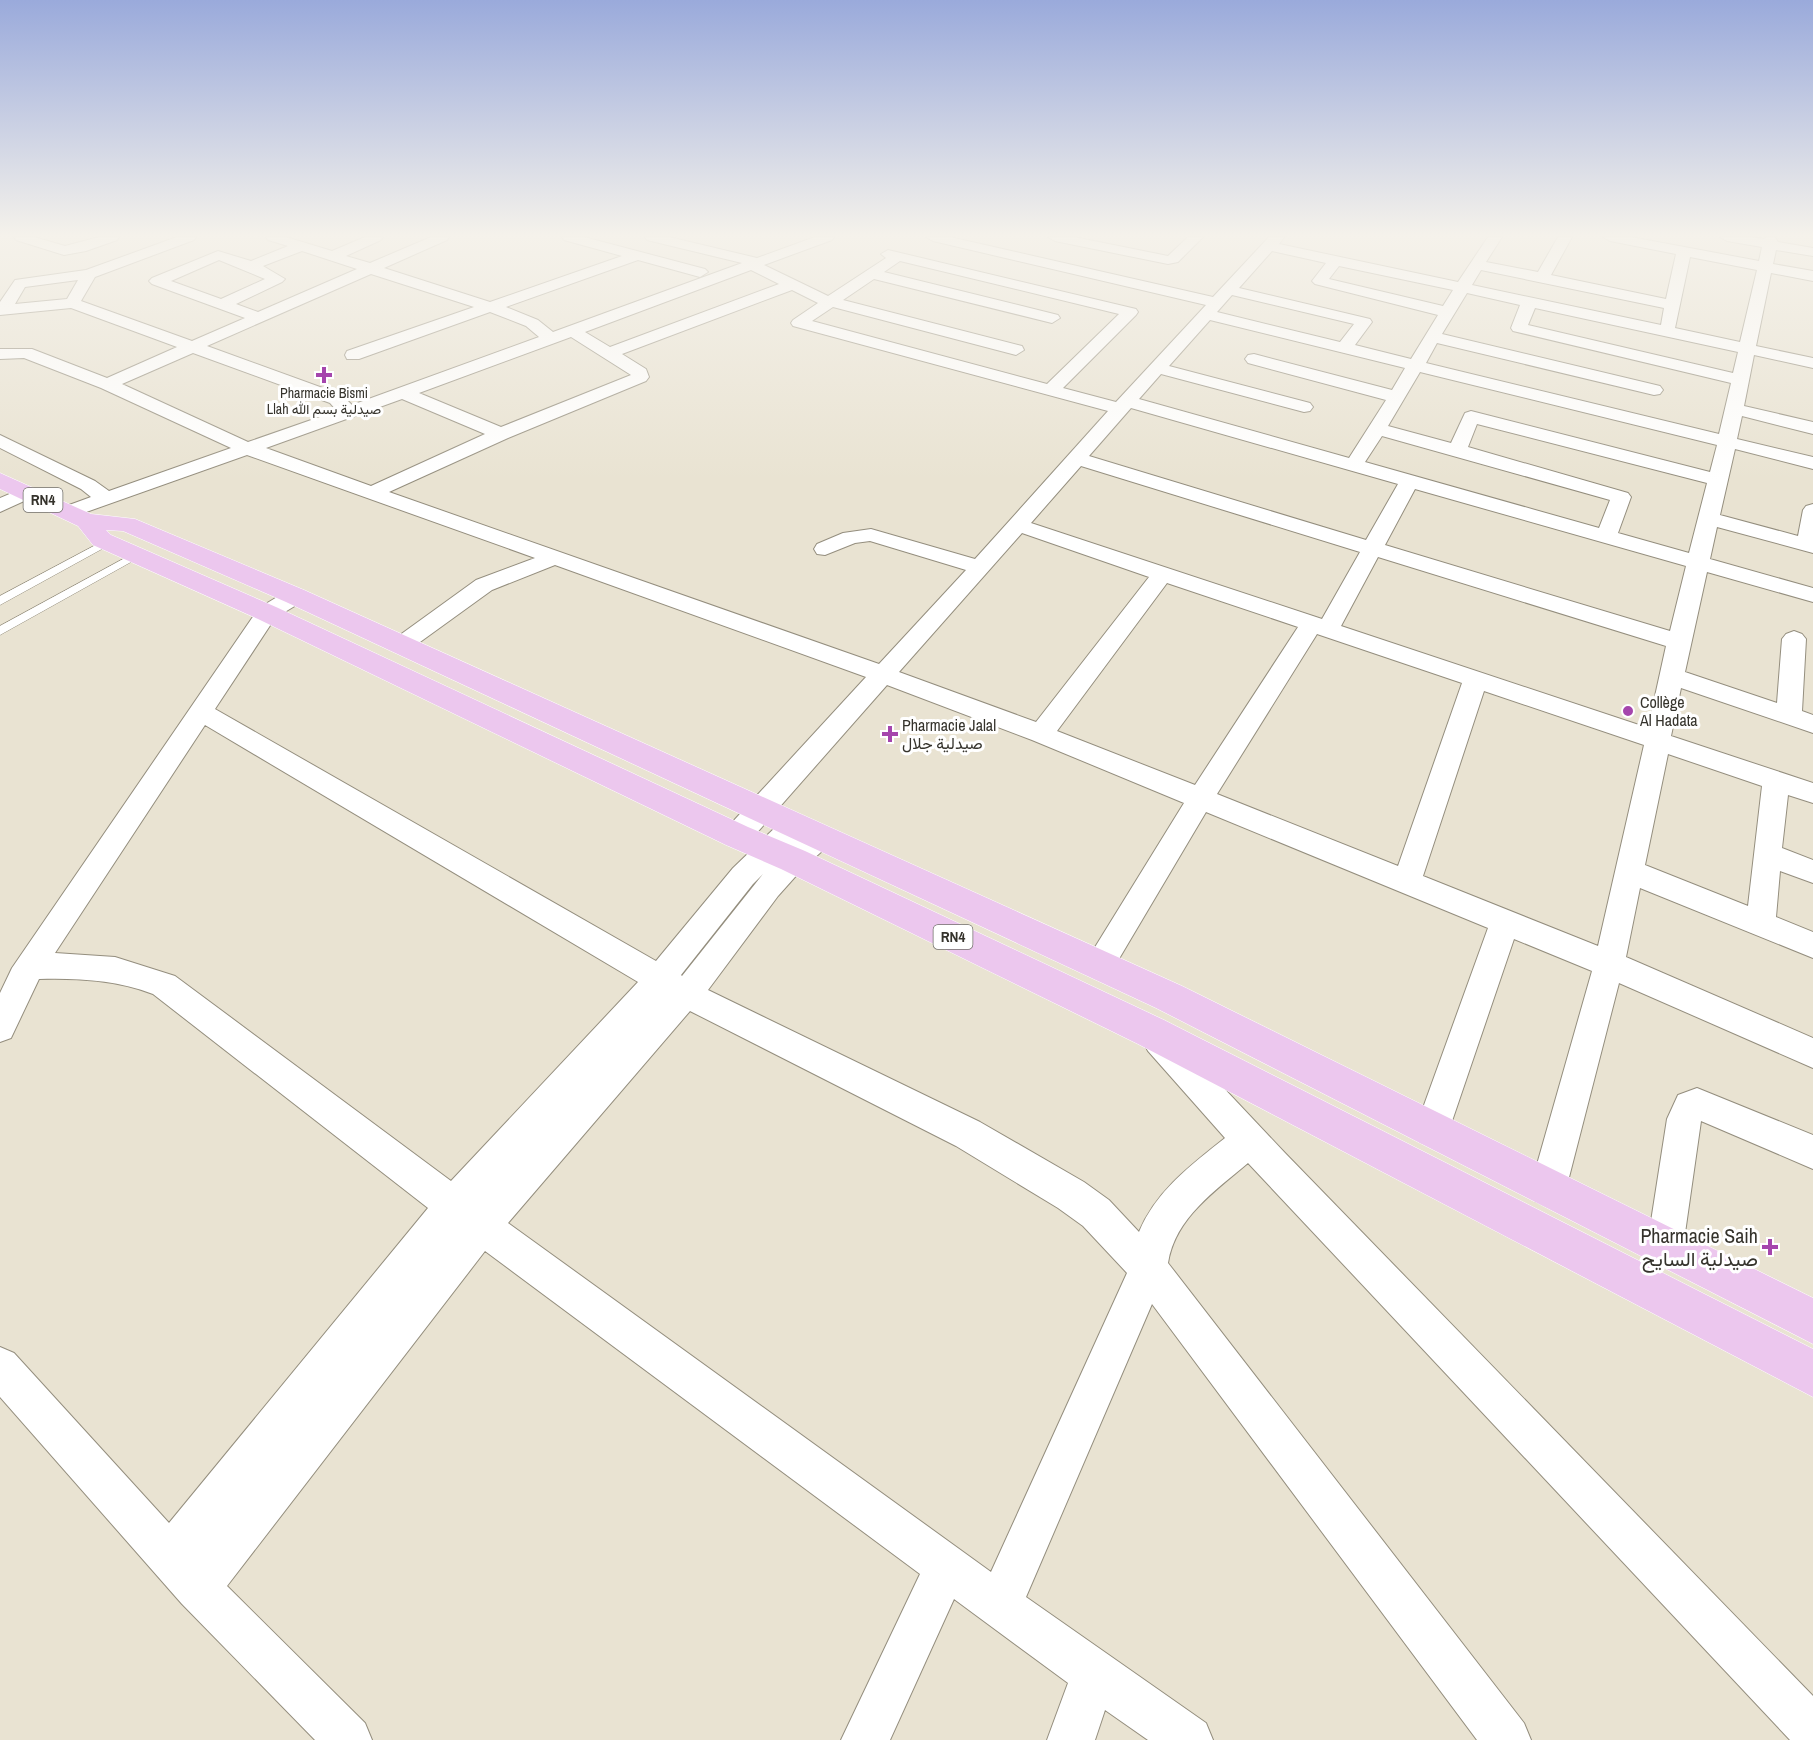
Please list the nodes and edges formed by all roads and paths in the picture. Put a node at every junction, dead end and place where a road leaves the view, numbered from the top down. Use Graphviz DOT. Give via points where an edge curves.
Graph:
graph roads {
  1 [pos="113,318"];
  2 [pos="255,318"];
  3 [pos="455,318"];
  4 [pos="523,318"];
  5 [pos="584,318"];
  6 [pos="601,318"];
  7 [pos="703,318"];
  8 [pos="805,318"];
  9 [pos="893,318"];
  10 [pos="964,318"];
  11 [pos="1052,318"];
  12 [pos="1124,318"];
  13 [pos="1203,318"];
  14 [pos="1251,318"];
  15 [pos="1348,318"];
  16 [pos="1367,318"];
  17 [pos="1443,318"];
  18 [pos="1523,318"];
  19 [pos="1599,318"];
  20 [pos="1670,318"];
  21 [pos="1753,318"];
  22 [pos="1364,322"];
  23 [pos="1519,328"];
  24 [pos="571,330"];
  25 [pos="1275,330"];
  26 [pos="947,332"];
  27 [pos="1668,333"];
  28 [pos="545,334"];
  29 [pos="1431,336"];
  30 [pos="1025,342"];
  31 [pos="189,346"];
  32 [pos="1345,347"];
  33 [pos="1748,349"];
  34 [pos="610,353"];
  35 [pos="0,354"];
  36 [pos="1508,354"];
  37 [pos="353,355"];
  38 [pos="1254,359"];
  39 [pos="1661,361"];
  40 [pos="1813,363"];
  41 [pos="1416,365"];
  42 [pos="1158,368"];
  43 [pos="990,373"];
  44 [pos="1323,376"];
  45 [pos="1741,380"];
  46 [pos="1486,382"];
  47 [pos="107,384"];
  48 [pos="1231,388"];
  49 [pos="1051,390"];
  50 [pos="1654,390"];
  51 [pos="403,393"];
  52 [pos="1397,397"];
  53 [pos="336,399"];
  54 [pos="1123,405"];
  55 [pos="314,407"];
  56 [pos="1304,407"];
  57 [pos="1734,409"];
  58 [pos="349,412"];
  59 [pos="1471,417"];
  60 [pos="1646,422"];
  61 [pos="1813,428"];
  62 [pos="1377,429"];
  63 [pos="501,434"];
  64 [pos="238,439"];
  65 [pos="0,441"];
  66 [pos="1727,441"];
  67 [pos="1280,443"];
  68 [pos="201,446"];
  69 [pos="1457,450"];
  70 [pos="1076,458"];
  71 [pos="1629,459"];
  72 [pos="1813,463"];
  73 [pos="1354,464"];
  74 [pos="111,477"];
  75 [pos="1410,480"];
  76 [pos="1717,480"];
  77 [pos="88,485"];
  78 [pos="13,492"];
  79 [pos="371,492"];
  80 [pos="1621,497"];
  81 [pos="1813,510"];
  82 [pos="1708,518"];
  83 [pos="1018,525"];
  84 [pos="101,526"];
  85 [pos="1606,537"];
  86 [pos="507,541"];
  87 [pos="1810,546"];
  88 [pos="1371,548"];
  89 [pos="825,549"];
  90 [pos="555,558"];
  91 [pos="1697,562"];
  92 [pos="980,567"];
  93 [pos="1162,574"];
  94 [pos="484,585"];
  95 [pos="52,587"];
  96 [pos="1807,593"];
  97 [pos="0,601"];
  98 [pos="281,605"];
  99 [pos="1319,627"];
  100 [pos="0,632"];
  101 [pos="1679,642"];
  102 [pos="1803,642"];
  103 [pos="401,645"];
  104 [pos="882,674"];
  105 [pos="1671,676"];
  106 [pos="1475,680"];
  107 [pos="201,712"];
  108 [pos="1789,716"];
  109 [pos="1813,724"];
  110 [pos="1041,734"];
  111 [pos="1656,742"];
  112 [pos="1776,781"];
  113 [pos="1813,793"];
  114 [pos="1201,797"];
  115 [pos="761,810"];
  116 [pos="782,842"];
  117 [pos="1767,854"];
  118 [pos="1629,871"];
  119 [pos="1813,872"];
  120 [pos="1407,882"];
  121 [pos="1504,922"];
  122 [pos="1761,924"];
  123 [pos="1813,945"];
  124 [pos="1609,964"];
  125 [pos="1099,965"];
  126 [pos="31,966"];
  127 [pos="673,986"];
  128 [pos="0,1028"];
  129 [pos="1151,1032"];
  130 [pos="1813,1053"];
  131 [pos="1432,1130"];
  132 [pos="1250,1139"];
  133 [pos="1813,1152"];
  134 [pos="1548,1189"];
  135 [pos="467,1216"];
  136 [pos="1665,1247"];
  137 [pos="1148,1268"];
  138 [pos="1813,1322"];
  139 [pos="0,1367"];
  140 [pos="1813,1374"];
  141 [pos="170,1556"];
  142 [pos="947,1565"];
  143 [pos="198,1588"];
  144 [pos="1000,1604"];
  145 [pos="1094,1674"];
  146 [pos="1813,1730"];
  147 [pos="348,1740"];
  148 [pos="865,1740"];
  149 [pos="1071,1740"];
  150 [pos="1189,1740"];
  151 [pos="1507,1740"];
  1 -- 31 [label="street"];
  2 -- 31 [label="street"];
  3 -- 37 [label="street"];
  4 -- 28 [label="street"];
  5 -- 28 [label="street"];
  6 -- 24 [label="street"];
  7 -- 34 [label="street"];
  8 -- 43 [label="street" via="799,322"];
  9 -- 26 [label="street"];
  10 -- 26 [label="street"];
  11 -- 30 [label="street"];
  12 -- 49 [label="street"];
  13 -- 42 [label="street"];
  14 -- 25 [label="street"];
  15 -- 22 [label="street"];
  16 -- 22 [label="street"];
  17 -- 29 [label="street"];
  18 -- 23 [label="street"];
  19 -- 27 [label="street"];
  20 -- 27 [label="street"];
  21 -- 33 [label="street"];
  22 -- 32 [label="street"];
  23 -- 36 [label="street"];
  23 -- 39 [label="street"];
  24 -- 28 [label="street"];
  24 -- 34 [label="street"];
  25 -- 32 [label="street"];
  25 -- 38 [label="street"];
  26 -- 30 [label="street"];
  27 -- 33 [label="street"];
  28 -- 51 [label="street"];
  28 -- 53 [label="street"];
  29 -- 36 [label="street"];
  29 -- 41 [label="street"];
  30 -- 43 [label="street"];
  31 -- 47 [label="street"];
  31 -- 53 [label="street"];
  32 -- 41 [label="street"];
  33 -- 40 [label="street"];
  33 -- 45 [label="street"];
  34 -- 63 [label="street" via="640,373 640,377"];
  35 -- 47 [label="street" via="26,353"];
  36 -- 50 [label="street"];
  38 -- 44 [label="street"];
  38 -- 48 [label="street"];
  39 -- 45 [label="street"];
  39 -- 50 [label="street"];
  41 -- 46 [label="street"];
  41 -- 52 [label="street"];
  42 -- 48 [label="street"];
  42 -- 54 [label="street"];
  43 -- 49 [label="street"];
  44 -- 52 [label="street"];
  44 -- 56 [label="street"];
  45 -- 57 [label="street"];
  46 -- 59 [label="street"];
  46 -- 60 [label="street"];
  47 -- 64 [label="street"];
  48 -- 56 [label="street"];
  49 -- 54 [label="street"];
  50 -- 60 [label="street"];
  51 -- 58 [label="street"];
  51 -- 63 [label="street"];
  52 -- 62 [label="street"];
  53 -- 55 [label="street"];
  53 -- 58 [label="street"];
  54 -- 67 [label="street"];
  54 -- 70 [label="street"];
  56 -- 67 [label="street"];
  57 -- 61 [label="street"];
  57 -- 66 [label="street"];
  58 -- 64 [label="street"];
  59 -- 69 [label="street"];
  59 -- 71 [label="street"];
  60 -- 66 [label="street"];
  62 -- 69 [label="street"];
  62 -- 73 [label="street"];
  63 -- 79 [label="street"];
  64 -- 68 [label="street"];
  64 -- 79 [label="street"];
  64 -- 84 [label="street"];
  65 -- 77 [label="street"];
  66 -- 72 [label="street"];
  66 -- 76 [label="street"];
  67 -- 73 [label="street"];
  69 -- 80 [label="street"];
  70 -- 83 [label="street"];
  70 -- 88 [label="street"];
  71 -- 76 [label="street"];
  71 -- 80 [label="street"];
  73 -- 75 [label="street"];
  74 -- 77 [label="street"];
  75 -- 85 [label="street"];
  75 -- 88 [label="street"];
  76 -- 82 [label="street"];
  77 -- 78 [label="street"];
  77 -- 84 [label="street"];
  78 -- 84 [label="main road, RN4"];
  79 -- 86 [label="street"];
  80 -- 85 [label="street"];
  81 -- 87 [label="street"];
  82 -- 87 [label="street"];
  82 -- 91 [label="street"];
  83 -- 92 [label="street"];
  83 -- 93 [label="street"];
  84 -- 95 [label="lane"];
  84 -- 95 [label="lane"];
  84 -- 98 [label="main road, RN4"];
  84 -- 98 [label="main road, RN4" via="127,524"];
  85 -- 91 [label="street"];
  86 -- 90 [label="street"];
  86 -- 94 [label="street" via="498,565"];
  88 -- 99 [label="street"];
  88 -- 101 [label="street"];
  89 -- 92 [label="street" via="850,537 871,534"];
  90 -- 94 [label="street"];
  90 -- 104 [label="street"];
  91 -- 96 [label="street"];
  91 -- 101 [label="street"];
  92 -- 104 [label="street"];
  93 -- 99 [label="street"];
  93 -- 110 [label="street"];
  94 -- 103 [label="street"];
  95 -- 97 [label="lane"];
  95 -- 100 [label="lane"];
  96 -- 102 [label="street"];
  98 -- 103 [label="main road, RN4"];
  98 -- 107 [label="street"];
  98 -- 116 [label="main road, RN4"];
  99 -- 106 [label="street"];
  99 -- 114 [label="street"];
  101 -- 105 [label="street"];
  102 -- 108 [label="street"];
  103 -- 115 [label="main road, RN4"];
  104 -- 110 [label="street"];
  104 -- 115 [label="street"];
  105 -- 108 [label="street"];
  105 -- 111 [label="street"];
  106 -- 111 [label="street"];
  106 -- 120 [label="street"];
  107 -- 126 [label="street"];
  107 -- 127 [label="street"];
  108 -- 109 [label="street"];
  110 -- 114 [label="street"];
  111 -- 112 [label="street"];
  111 -- 118 [label="street"];
  112 -- 113 [label="street"];
  112 -- 117 [label="street"];
  114 -- 120 [label="street"];
  114 -- 125 [label="street"];
  115 -- 116 [label="main road, RN4"];
  116 -- 125 [label="main road, RN4"];
  116 -- 127 [label="street" via="768,888"];
  116 -- 129 [label="main road, RN4"];
  117 -- 119 [label="street"];
  117 -- 122 [label="street"];
  118 -- 122 [label="street"];
  118 -- 124 [label="street"];
  120 -- 121 [label="street"];
  121 -- 124 [label="street"];
  121 -- 131 [label="street"];
  122 -- 123 [label="street"];
  124 -- 130 [label="street"];
  124 -- 134 [label="street"];
  125 -- 131 [label="main road, RN4"];
  126 -- 128 [label="street"];
  126 -- 135 [label="street" via="113,968 164,985"];
  127 -- 135 [label="street"];
  127 -- 137 [label="street" via="979,1140 1096,1213"];
  129 -- 132 [label="street"];
  129 -- 140 [label="main road, RN4"];
  131 -- 134 [label="main road, RN4"];
  132 -- 137 [label="street" via="1179,1200 1155,1239"];
  132 -- 146 [label="street"];
  133 -- 136 [label="street" via="1712,1109 1690,1106 1684,1119"];
  134 -- 136 [label="main road, RN4"];
  135 -- 141 [label="street"];
  135 -- 142 [label="street"];
  135 -- 143 [label="street"];
  136 -- 138 [label="main road, RN4"];
  137 -- 144 [label="street"];
  137 -- 151 [label="street"];
  139 -- 141 [label="street"];
  141 -- 143 [label="street"];
  142 -- 144 [label="street"];
  142 -- 148 [label="street"];
  143 -- 147 [label="street"];
  144 -- 145 [label="street"];
  145 -- 149 [label="street"];
  145 -- 150 [label="street"];
}
